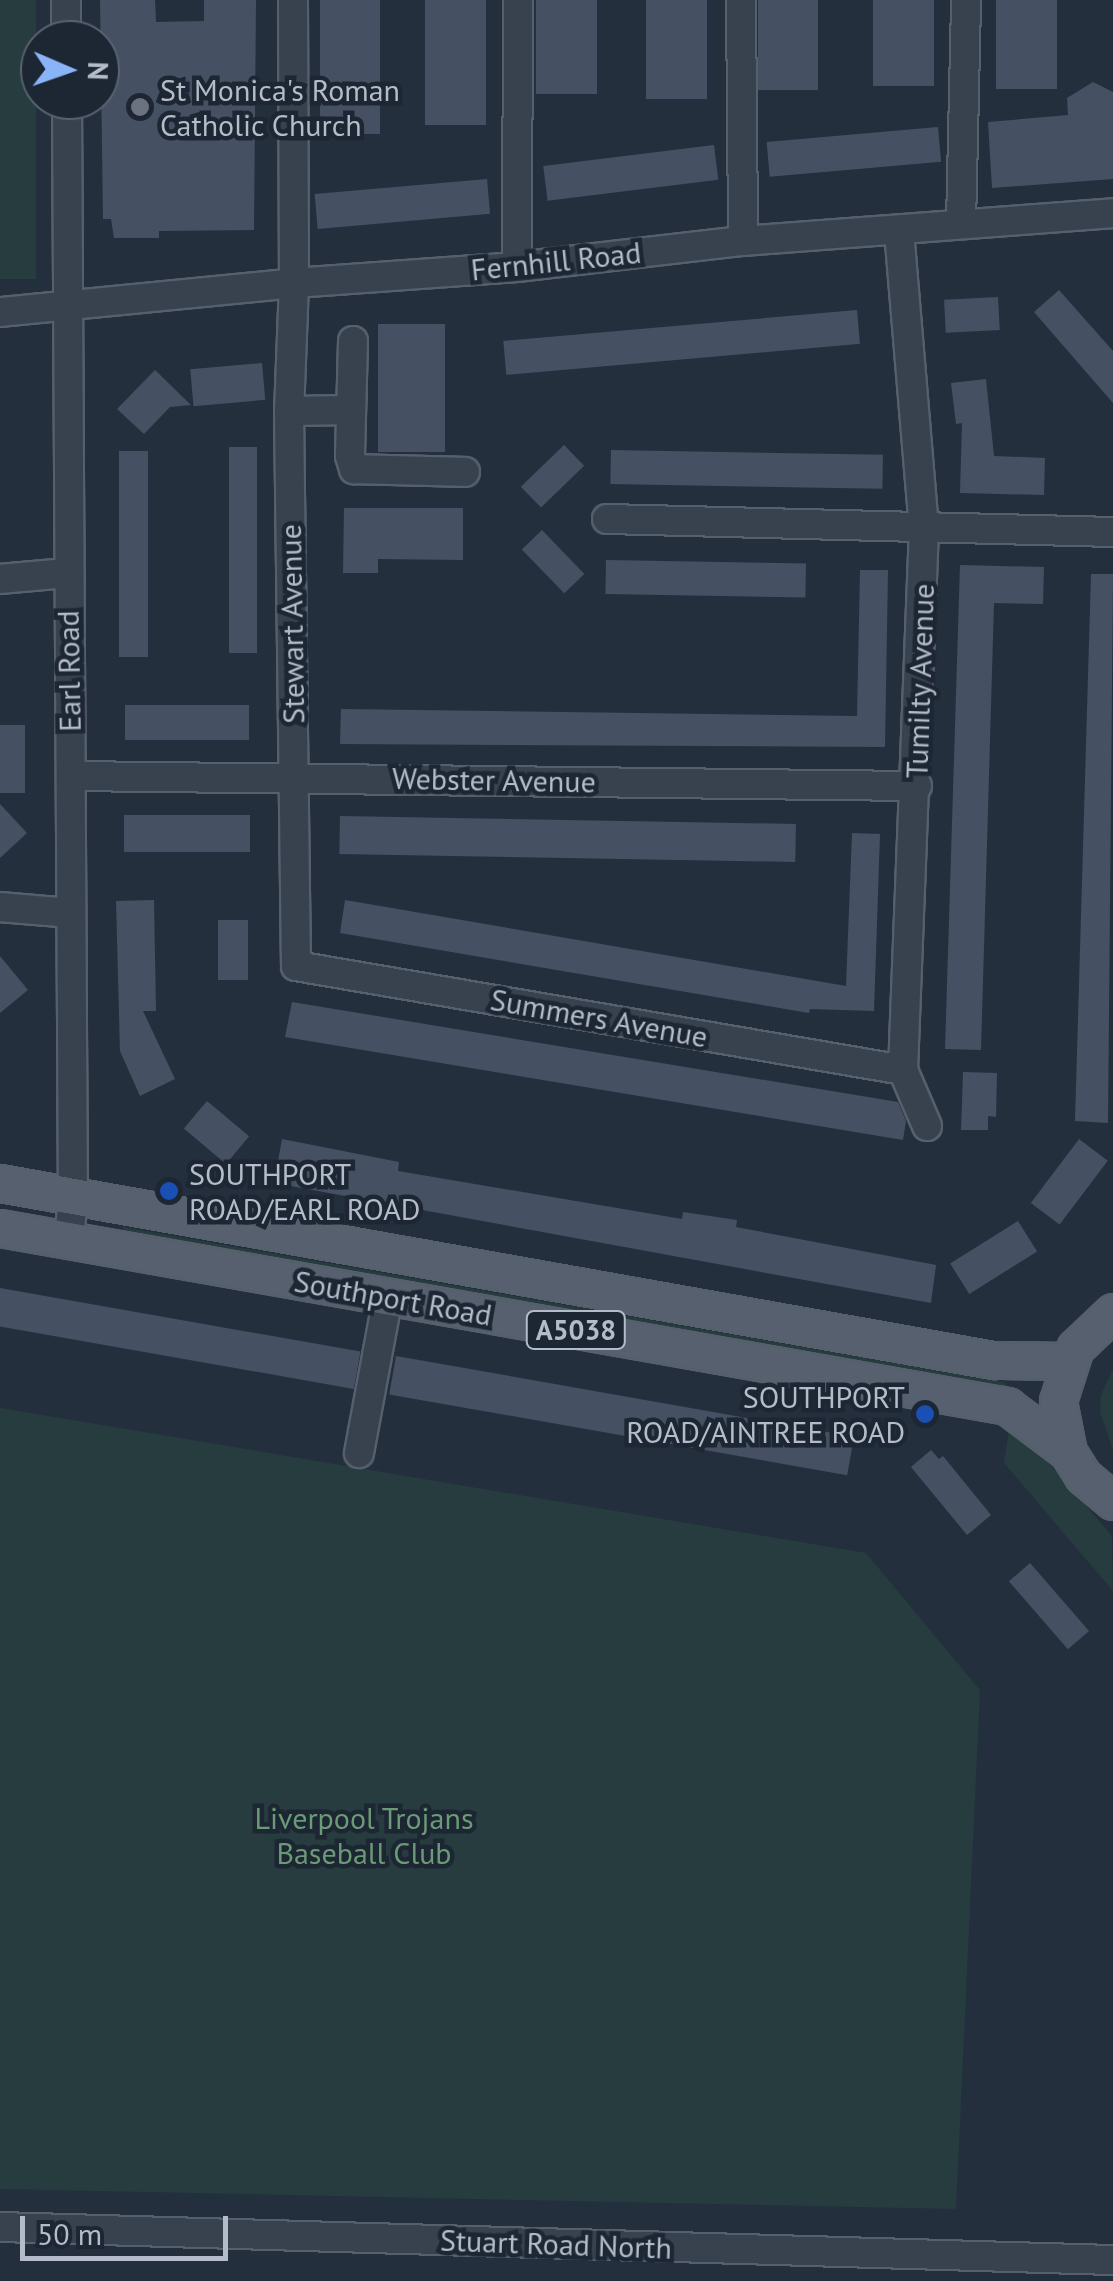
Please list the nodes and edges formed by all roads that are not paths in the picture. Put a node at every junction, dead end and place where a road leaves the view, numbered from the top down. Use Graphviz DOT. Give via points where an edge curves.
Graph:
graph roads {
  1 [pos="292,0"];
  2 [pos="518,0"];
  3 [pos="741,0"];
  4 [pos="966,0"];
  5 [pos="67,120"];
  6 [pos="1113,213"];
  7 [pos="961,224"];
  8 [pos="899,231"];
  9 [pos="742,242"];
  10 [pos="517,267"];
  11 [pos="294,283"];
  12 [pos="69,306"];
  13 [pos="0,312"];
  14 [pos="353,340"];
  15 [pos="352,410"];
  16 [pos="289,411"];
  17 [pos="465,472"];
  18 [pos="607,518"];
  19 [pos="924,528"];
  20 [pos="1113,532"];
  21 [pos="68,572"];
  22 [pos="0,579"];
  23 [pos="71,776"];
  24 [pos="295,778"];
  25 [pos="917,786"];
  26 [pos="0,907"];
  27 [pos="70,913"];
  28 [pos="296,966"];
  29 [pos="903,1070"];
  30 [pos="927,1126"];
  31 [pos="0,1183"];
  32 [pos="73,1196"];
  33 [pos="0,1228"];
  34 [pos="69,1241"];
  35 [pos="388,1297"];
  36 [pos="1113,1312"];
  37 [pos="1068,1361"];
  38 [pos="359,1452"];
  39 [pos="1068,1452"];
  40 [pos="1113,1501"];
  41 [pos="0,2227"];
  42 [pos="1113,2260"];
  1 -- 11 [label="street, Stewart Avenue"];
  2 -- 10 [label="street"];
  3 -- 9 [label="street"];
  4 -- 7 [label="street"];
  5 -- 12 [label="street, Earl Road"];
  6 -- 7 [label="street, Fernhill Road"];
  7 -- 8 [label="street, Fernhill Road"];
  8 -- 9 [label="street, Fernhill Road"];
  8 -- 19 [label="street, Tumilty Avenue"];
  9 -- 10 [label="street, Fernhill Road"];
  10 -- 11 [label="street, Fernhill Road"];
  11 -- 12 [label="street, Fernhill Road"];
  11 -- 16 [label="street, Stewart Avenue"];
  12 -- 13 [label="street, Fernhill Road"];
  12 -- 21 [label="street, Earl Road"];
  14 -- 15 [label="street"];
  15 -- 16 [label="street"];
  15 -- 17 [label="street" via="350,456 360,472"];
  16 -- 24 [label="street, Stewart Avenue"];
  18 -- 19 [label="street"];
  19 -- 20 [label="street"];
  19 -- 25 [label="street, Tumilty Avenue"];
  21 -- 22 [label="street"];
  21 -- 23 [label="street, Earl Road"];
  23 -- 24 [label="street, Webster Avenue"];
  23 -- 27 [label="street, Earl Road"];
  24 -- 25 [label="street, Webster Avenue"];
  24 -- 28 [label="street, Stewart Avenue"];
  25 -- 29 [label="street, Tumilty Avenue"];
  26 -- 27 [label="street"];
  27 -- 32 [label="street, Earl Road"];
  28 -- 29 [label="street, Summers Avenue"];
  29 -- 30 [label="street, Tumilty Avenue"];
  31 -- 32 [label="main road, Southport Road / A5038"];
  32 -- 34 [label="street, Earl Road"];
  32 -- 37 [label="main road, Southport Road / A5038" via="993,1360"];
  33 -- 34 [label="main road, Southport Road / A5038"];
  34 -- 35 [label="main road, Southport Road / A5038"];
  35 -- 38 [label="street"];
  35 -- 39 [label="main road, Southport Road / A5038" via="1007,1406"];
  36 -- 37 [label="main road, A5038" via="1089,1330"];
  37 -- 39 [label="main road, A5038" via="1058,1401"];
  39 -- 40 [label="main road, A5038" via="1083,1476"];
  41 -- 42 [label="street, Stuart Road North"];
}
